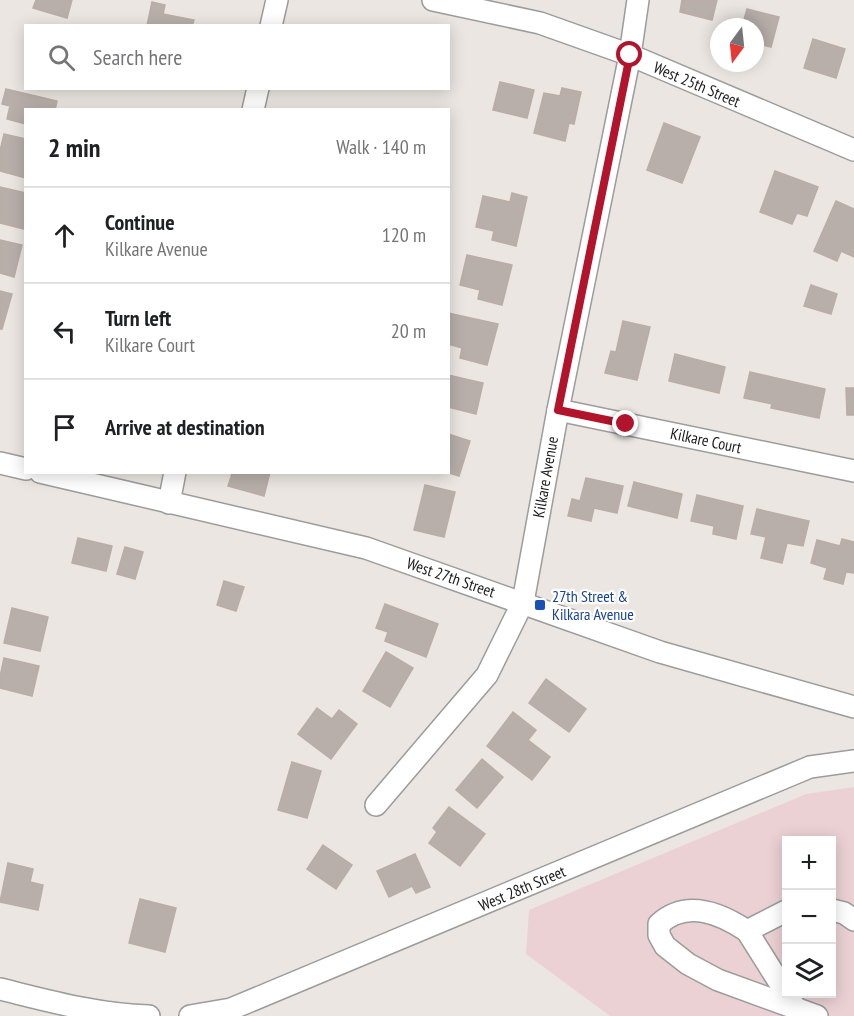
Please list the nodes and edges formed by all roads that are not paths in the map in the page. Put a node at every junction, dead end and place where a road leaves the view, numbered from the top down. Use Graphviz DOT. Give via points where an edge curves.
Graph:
graph roads {
  1 [pos="277,0"];
  2 [pos="433,0"];
  3 [pos="638,0"];
  4 [pos="271,24"];
  5 [pos="630,55"];
  6 [pos="258,90"];
  7 [pos="253,108"];
  8 [pos="854,150"];
  9 [pos="558,410"];
  10 [pos="0,463"];
  11 [pos="24,469"];
  12 [pos="854,471"];
  13 [pos="48,474"];
  14 [pos="175,474"];
  15 [pos="169,503"];
  16 [pos="523,602"];
  17 [pos="854,707"];
  18 [pos="854,760"];
  19 [pos="376,805"];
  20 [pos="836,911"];
  21 [pos="782,913"];
  22 [pos="854,920"];
  23 [pos="747,932"];
  24 [pos="0,989"];
  25 [pos="796,1009"];
  26 [pos="231,1013"];
  27 [pos="149,1016"];
  28 [pos="190,1016"];
  29 [pos="817,1016"];
  1 -- 4 [label="street"];
  2 -- 5 [label="street, West 25th Street" via="540,23"];
  3 -- 5 [label="street, Kilkare Avenue"];
  5 -- 8 [label="street, West 25th Street"];
  5 -- 9 [label="street, Kilkare Avenue"];
  6 -- 7 [label="street"];
  9 -- 12 [label="street, Kilkare Court"];
  9 -- 16 [label="street, Kilkare Avenue"];
  10 -- 11 [label="street"];
  13 -- 15 [label="street, West 27th Street"];
  14 -- 15 [label="street"];
  15 -- 16 [label="street, West 27th Street" via="366,548"];
  16 -- 17 [label="street, West 27th Street" via="660,652"];
  16 -- 19 [label="street, Kilkare Avenue" via="487,675"];
  18 -- 26 [label="street, West 28th Street" via="810,767"];
  20 -- 22 [label="street"];
  21 -- 23 [label="street"];
  23 -- 25 [label="street"];
  23 -- 25 [label="street" via="732,921 691,909 659,924 665,946 688,964"];
  24 -- 27 [label="street" via="58,1004"];
  25 -- 29 [label="street"];
  26 -- 28 [label="street, West 28th Street"];
}
